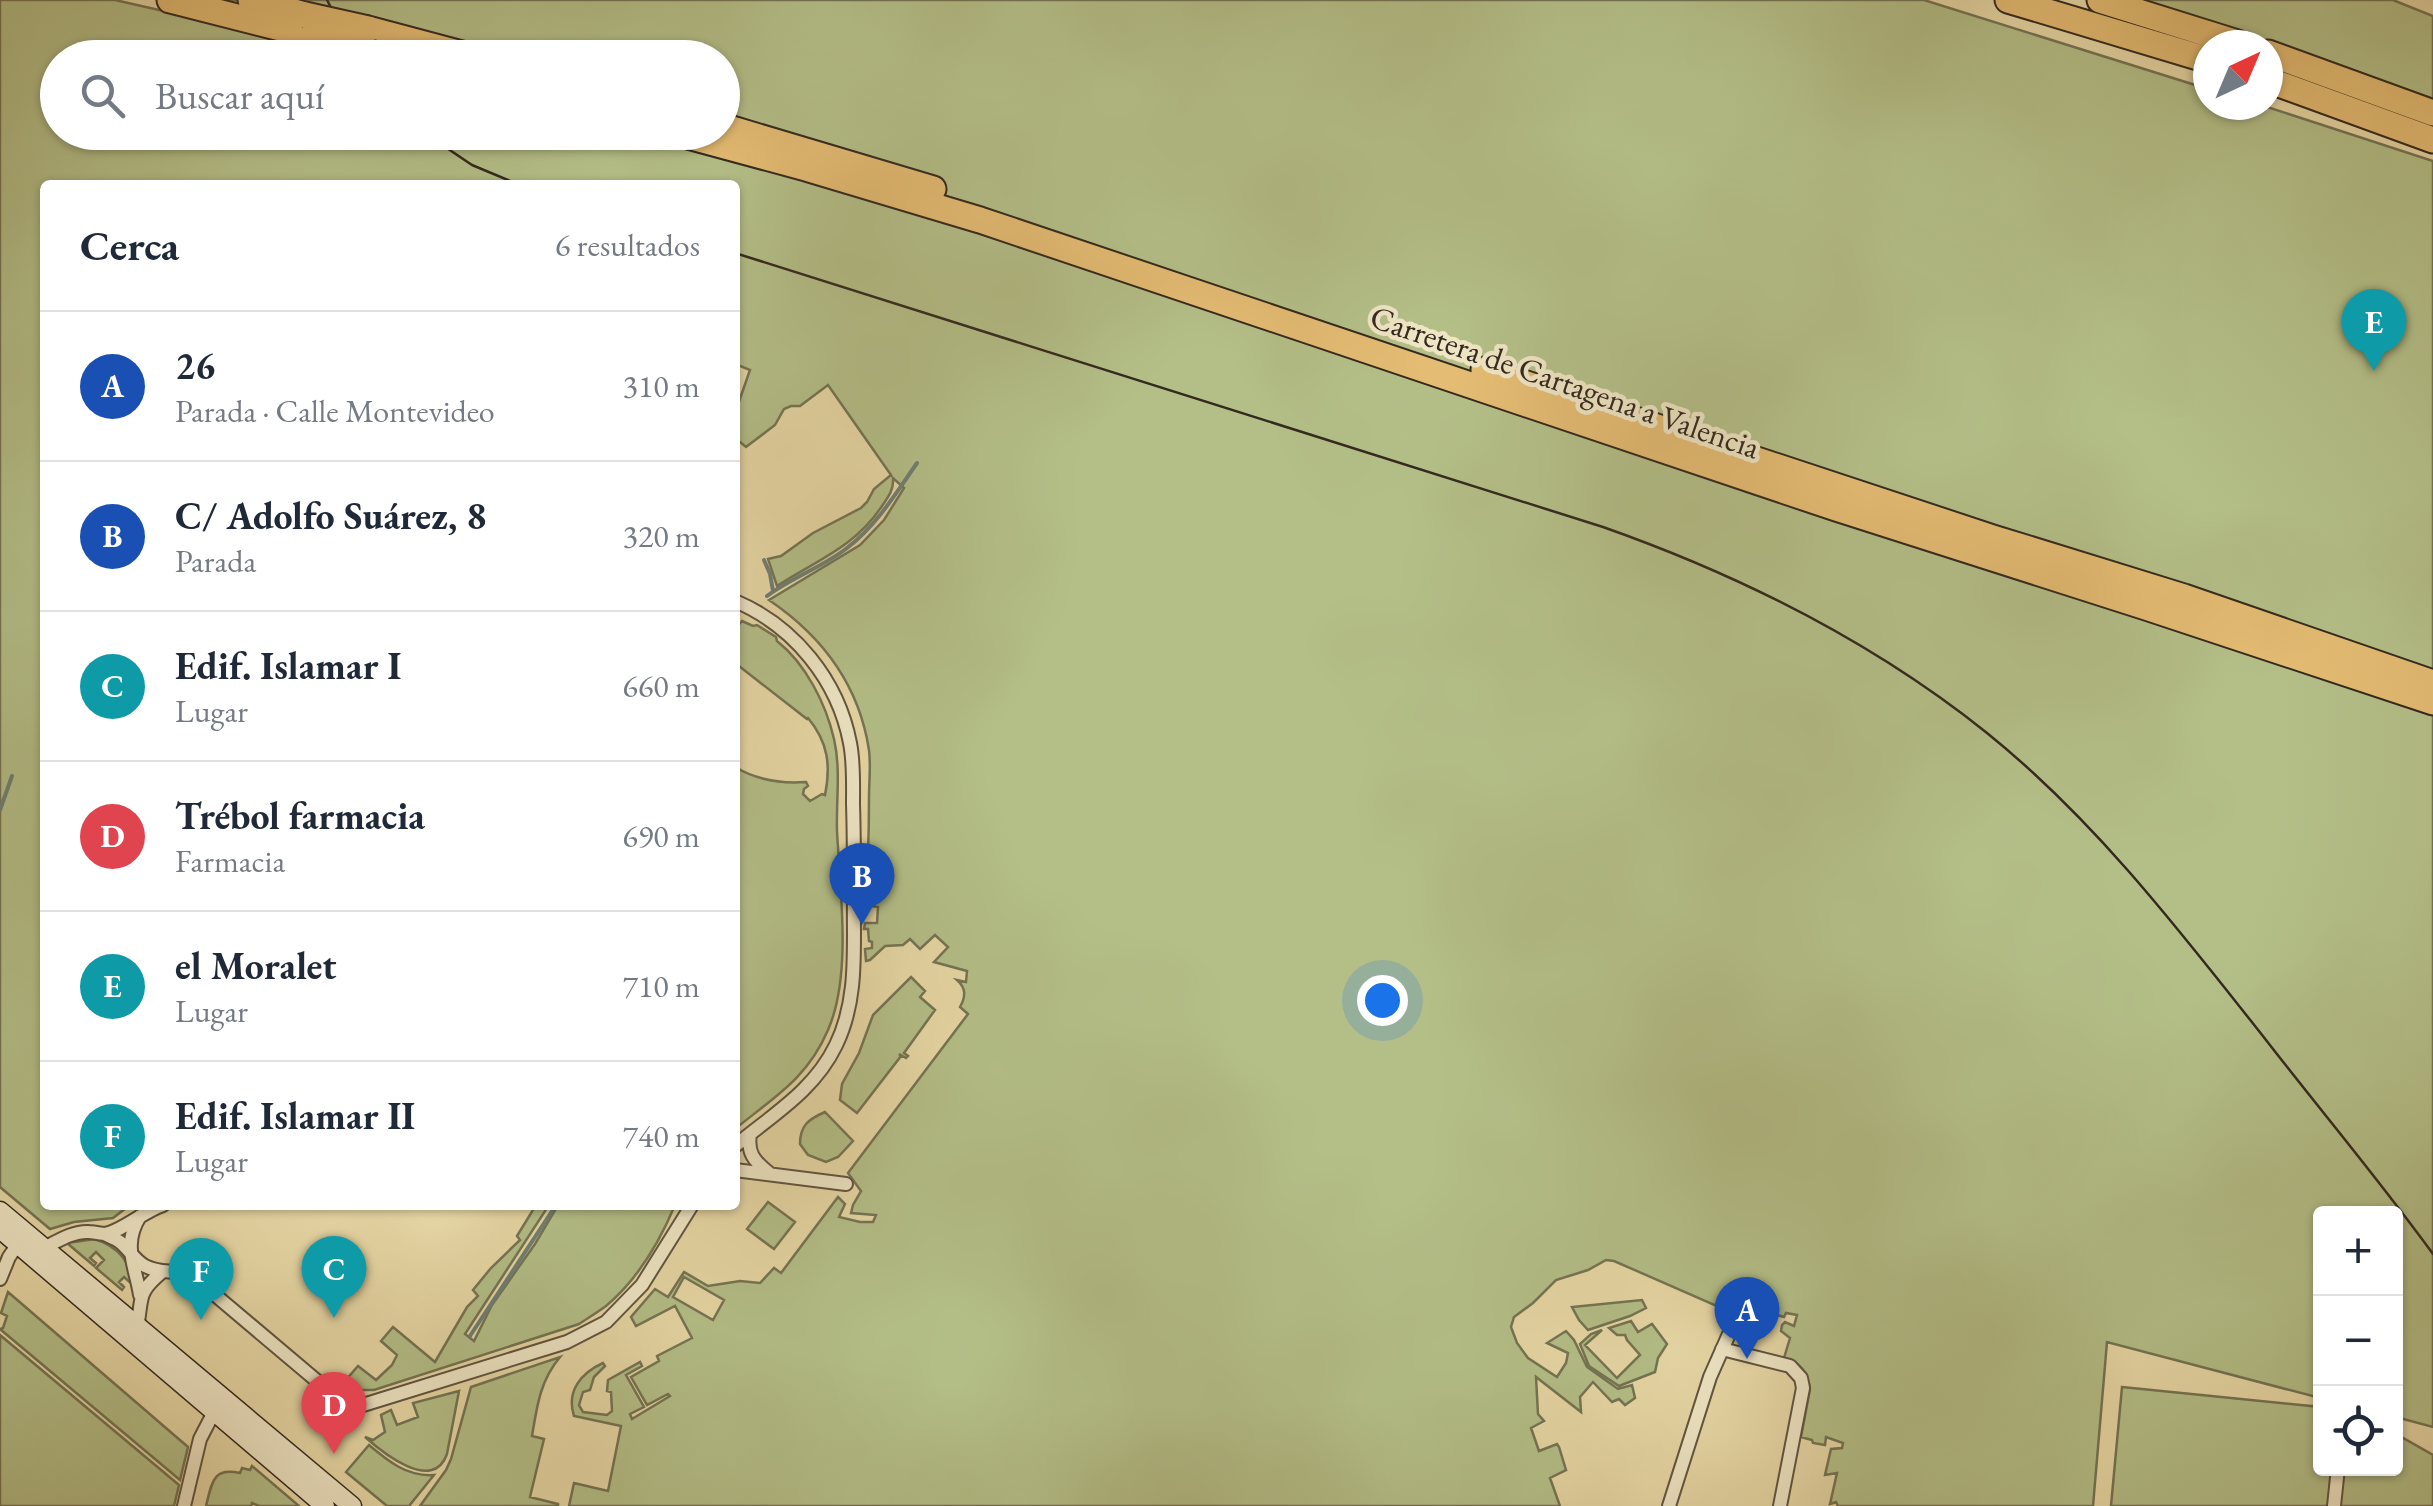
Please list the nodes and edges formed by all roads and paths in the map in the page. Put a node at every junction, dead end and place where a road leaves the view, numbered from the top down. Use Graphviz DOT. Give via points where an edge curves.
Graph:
graph roads {
  1 [pos="150,0"];
  2 [pos="251,0"];
  3 [pos="2008,0"];
  4 [pos="2100,0"];
  5 [pos="176,2"];
  6 [pos="308,26"];
  7 [pos="2196,30"];
  8 [pos="342,40"];
  9 [pos="409,40"];
  10 [pos="2193,56"];
  11 [pos="2283,58"];
  12 [pos="2283,85"];
  13 [pos="2433,113"];
  14 [pos="740,131"];
  15 [pos="2433,140"];
  16 [pos="740,150"];
  17 [pos="1913,522"];
  18 [pos="1990,547"];
  19 [pos="740,604"];
  20 [pos="2254,622"];
  21 [pos="2194,624"];
  22 [pos="2433,670"];
  23 [pos="2433,683"];
  24 [pos="2433,702"];
  25 [pos="2433,718"];
  26 [pos="750,1134"];
  27 [pos="740,1142"];
  28 [pos="740,1171"];
  29 [pos="771,1174"];
  30 [pos="846,1184"];
  31 [pos="150,1210"];
  32 [pos="689,1210"];
  33 [pos="0,1211"];
  34 [pos="142,1213"];
  35 [pos="0,1230"];
  36 [pos="104,1234"];
  37 [pos="18,1244"];
  38 [pos="44,1248"];
  39 [pos="130,1254"];
  40 [pos="162,1272"];
  41 [pos="0,1278"];
  42 [pos="140,1295"];
  43 [pos="1736,1316"];
  44 [pos="137,1328"];
  45 [pos="1722,1350"];
  46 [pos="214,1412"];
  47 [pos="2337,1476"];
  48 [pos="184,1506"];
  49 [pos="324,1506"];
  50 [pos="352,1506"];
  51 [pos="1670,1506"];
  52 [pos="1780,1506"];
  53 [pos="2334,1506"];
  1 -- 5 [label="highway"];
  2 -- 6 [label="highway"];
  3 -- 10 [label="highway"];
  4 -- 7 [label="highway"];
  5 -- 6 [label="highway"];
  6 -- 8 [label="highway, bridge"];
  6 -- 9 [label="highway, bridge" via="368,29"];
  11 -- 13 [label="highway"];
  12 -- 15 [label="highway"];
  14 -- 17 [label="highway, Carretera de Cartagena a Valencia" via="900,178"];
  16 -- 17 [label="highway, Carretera de Cartagena a Valencia" via="980,220"];
  17 -- 18 [label="highway, Carretera de Cartagena a Valencia"];
  18 -- 20 [label="highway, Carretera de Cartagena a Valencia"];
  18 -- 21 [label="highway, Carretera de Cartagena a Valencia"];
  19 -- 26 [label="street" via="789,635 822,673 838,701 853,764 850,1005 836,1046 812,1083"];
  20 -- 22 [label="highway"];
  20 -- 23 [label="highway, Carretera de Cartagena a Valencia"];
  21 -- 24 [label="highway, Carretera de Cartagena a Valencia"];
  21 -- 25 [label="highway"];
  26 -- 27 [label="street"];
  26 -- 29 [label="street" via="751,1154"];
  28 -- 29 [label="street"];
  29 -- 30 [label="street"];
  31 -- 34 [label="street"];
  32 -- 40 [label="street" via="642,1285 606,1322 544,1350 370,1404 336,1397 194,1278"];
  33 -- 38 [label="main road"];
  34 -- 36 [label="street"];
  34 -- 39 [label="street" via="132,1228"];
  35 -- 37 [label="main road"];
  36 -- 38 [label="street" via="76,1233"];
  36 -- 39 [label="street"];
  37 -- 41 [label="street"];
  37 -- 46 [label="main road"];
  38 -- 44 [label="main road"];
  39 -- 40 [label="street"];
  39 -- 42 [label="street"];
  40 -- 42 [label="street"];
  42 -- 44 [label="street"];
  43 -- 45 [label="street"];
  44 -- 50 [label="main road"];
  45 -- 51 [label="street"];
  45 -- 52 [label="street" via="1790,1366 1801,1378"];
  46 -- 48 [label="street" via="200,1439"];
  46 -- 49 [label="main road"];
  47 -- 53 [label="street"];
}
